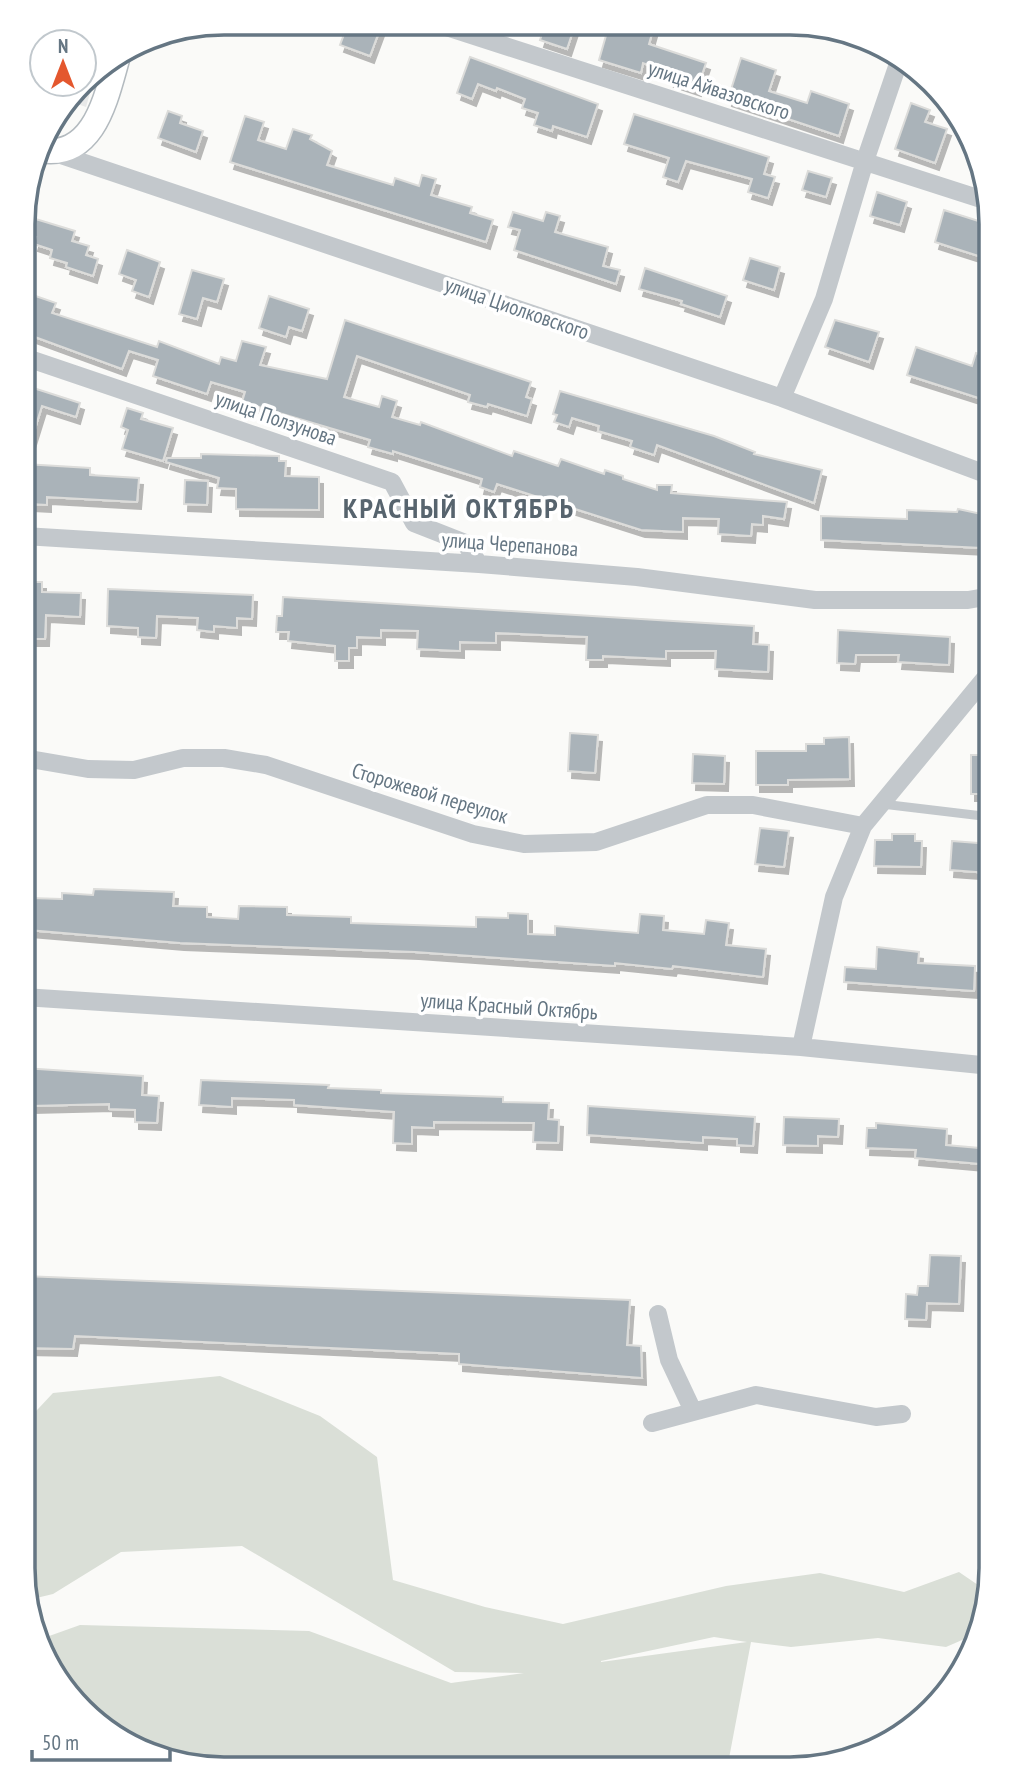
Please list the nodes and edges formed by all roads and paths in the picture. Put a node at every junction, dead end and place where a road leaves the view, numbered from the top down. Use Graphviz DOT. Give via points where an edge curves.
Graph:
graph roads {
  1 [pos="471,35"];
  2 [pos="897,68"];
  3 [pos="113,71"];
  4 [pos="50,150"];
  5 [pos="49,152"];
  6 [pos="865,161"];
  7 [pos="977,197"];
  8 [pos="35,361"];
  9 [pos="782,398"];
  10 [pos="979,472"];
  11 [pos="35,537"];
  12 [pos="479,564"];
  13 [pos="979,598"];
  14 [pos="979,685"];
  15 [pos="35,760"];
  16 [pos="880,804"];
  17 [pos="979,816"];
  18 [pos="863,826"];
  19 [pos="35,998"];
  20 [pos="801,1047"];
  21 [pos="979,1065"];
  22 [pos="657,1314"];
  23 [pos="693,1411"];
  24 [pos="902,1414"];
  25 [pos="652,1423"];
  1 -- 6 [label="street, улица Айвазовского"];
  2 -- 6 [label="street"];
  3 -- 4 [label="street" via="100,114 83,141"];
  5 -- 9 [label="street, улица Циолковского"];
  6 -- 7 [label="street, улица Айвазовского"];
  6 -- 9 [label="street" via="824,299"];
  8 -- 12 [label="street, улица Ползунова" via="392,482 414,523 465,543"];
  9 -- 10 [label="street, улица Циолковского"];
  11 -- 12 [label="street, улица Черепанова"];
  12 -- 13 [label="street, улица Черепанова" via="637,577 815,600"];
  14 -- 16 [label="street"];
  15 -- 18 [label="street, Сторожевой переулок" via="88,769 134,770 183,758 265,765 473,834 524,844 596,842 708,805 753,805"];
  16 -- 17 [label="lane"];
  16 -- 18 [label="street"];
  18 -- 20 [label="street" via="834,897"];
  19 -- 20 [label="street, улица Красный Октябрь"];
  20 -- 21 [label="street, улица Красный Октябрь"];
  22 -- 23 [label="street" via="669,1360"];
  23 -- 24 [label="street" via="755,1395 876,1417"];
  23 -- 25 [label="street"];
}
